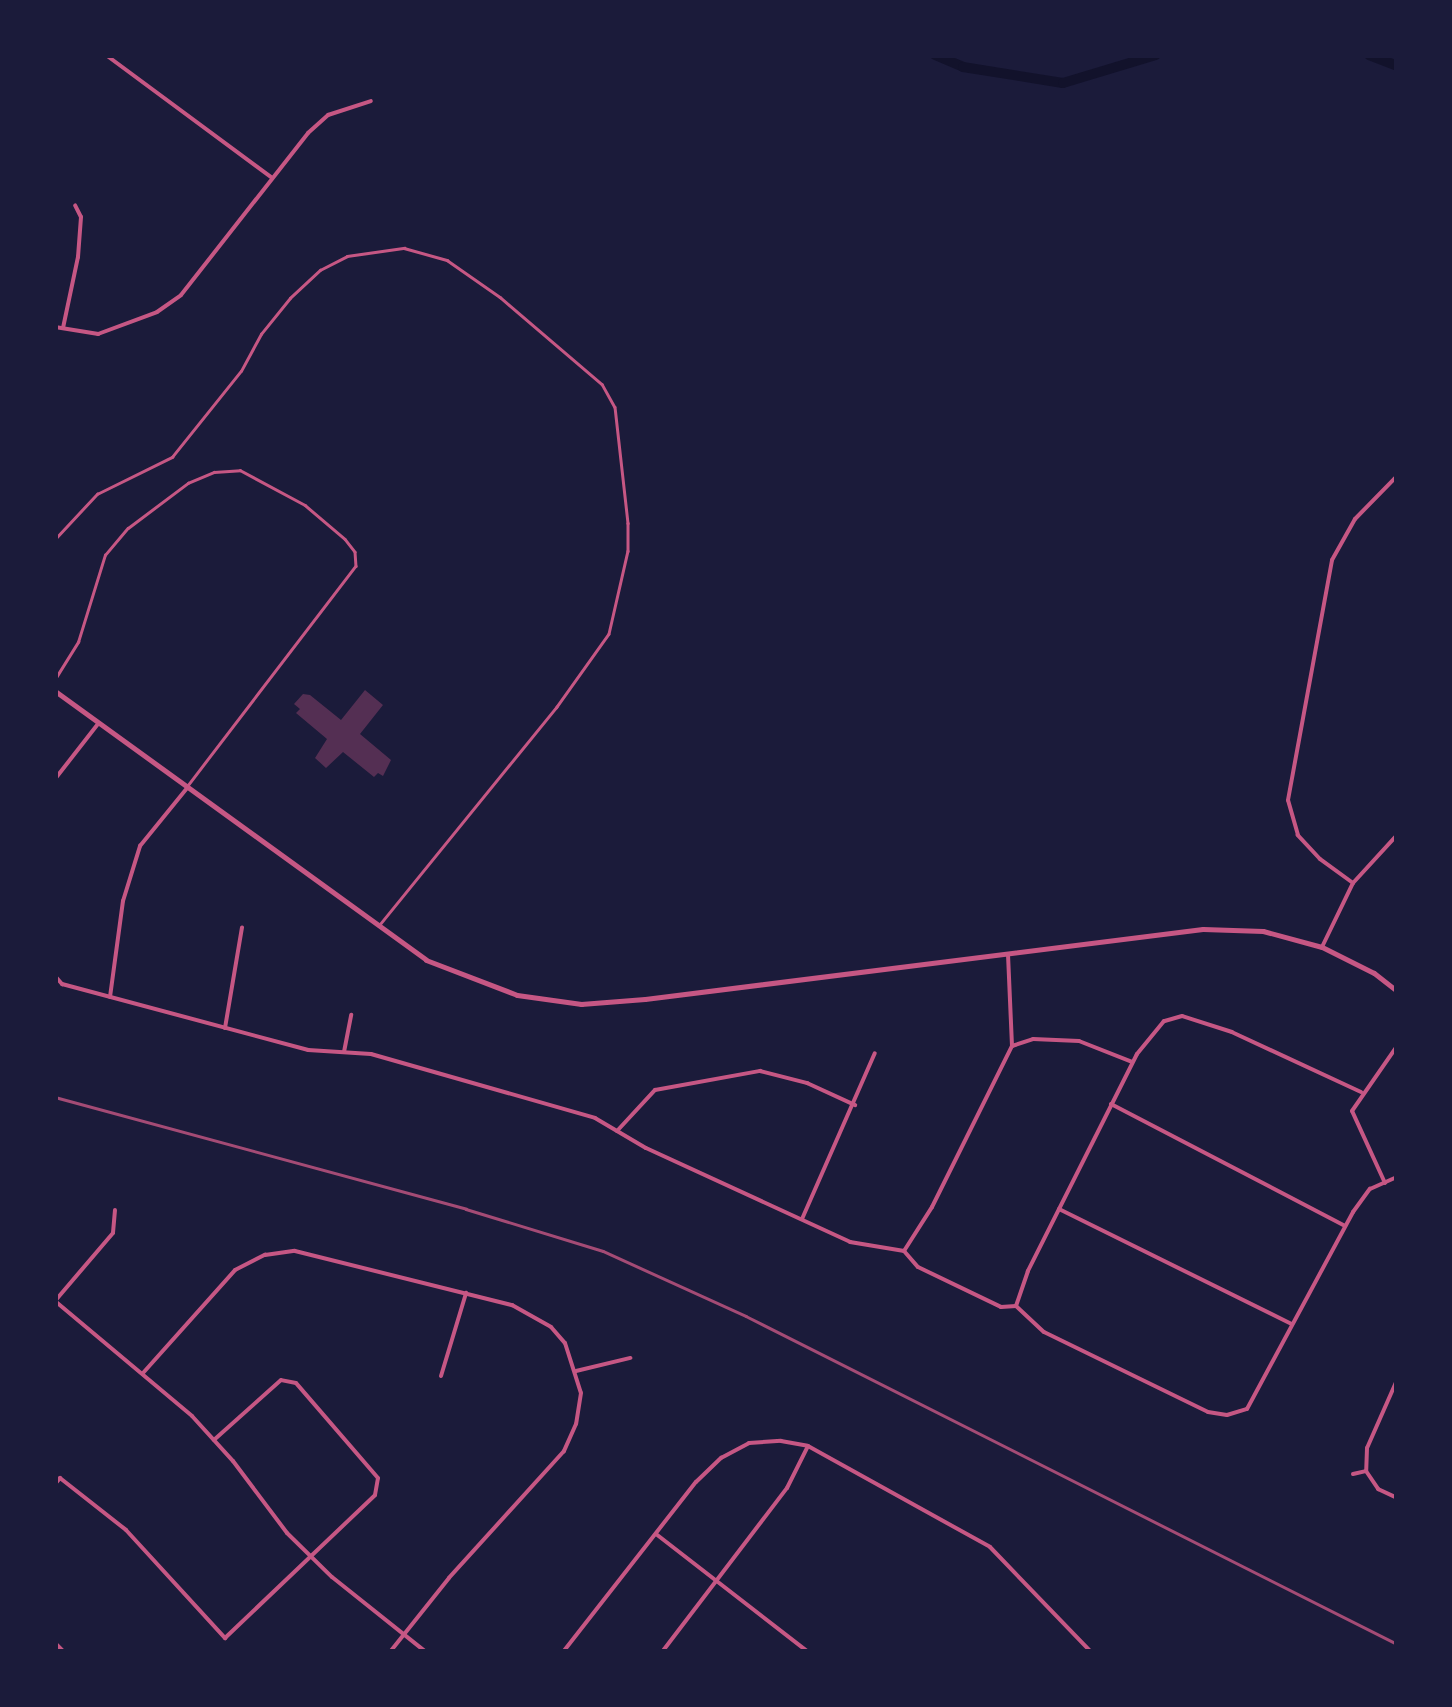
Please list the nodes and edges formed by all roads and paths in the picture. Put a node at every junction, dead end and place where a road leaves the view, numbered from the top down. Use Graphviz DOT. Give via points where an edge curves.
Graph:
graph roads {
  1 [pos="106,55"];
  2 [pos="370,100"];
  3 [pos="272,178"];
  4 [pos="75,206"];
  5 [pos="55,327"];
  6 [pos="63,328"];
  7 [pos="1397,476"];
  8 [pos="55,539"];
  9 [pos="55,679"];
  10 [pos="55,691"];
  11 [pos="100,722"];
  12 [pos="55,779"];
  13 [pos="188,788"];
  14 [pos="1397,835"];
  15 [pos="1353,883"];
  16 [pos="242,927"];
  17 [pos="378,927"];
  18 [pos="1322,947"];
  19 [pos="1008,956"];
  20 [pos="55,976"];
  21 [pos="1397,991"];
  22 [pos="110,997"];
  23 [pos="351,1015"];
  24 [pos="225,1028"];
  25 [pos="1012,1046"];
  26 [pos="1397,1046"];
  27 [pos="344,1052"];
  28 [pos="875,1052"];
  29 [pos="1133,1062"];
  30 [pos="1361,1092"];
  31 [pos="1112,1104"];
  32 [pos="855,1105"];
  33 [pos="616,1130"];
  34 [pos="1397,1177"];
  35 [pos="1385,1183"];
  36 [pos="1058,1208"];
  37 [pos="115,1210"];
  38 [pos="802,1218"];
  39 [pos="1345,1226"];
  40 [pos="904,1251"];
  41 [pos="466,1293"];
  42 [pos="55,1301"];
  43 [pos="1016,1306"];
  44 [pos="1293,1325"];
  45 [pos="630,1358"];
  46 [pos="576,1371"];
  47 [pos="143,1374"];
  48 [pos="440,1376"];
  49 [pos="1397,1380"];
  50 [pos="214,1440"];
  51 [pos="808,1446"];
  52 [pos="1366,1471"];
  53 [pos="1353,1474"];
  54 [pos="55,1484"];
  55 [pos="1397,1498"];
  56 [pos="656,1534"];
  57 [pos="312,1557"];
  58 [pos="714,1579"];
  59 [pos="404,1635"];
  60 [pos="55,1643"];
  61 [pos="64,1652"];
  62 [pos="390,1652"];
  63 [pos="426,1652"];
  64 [pos="563,1652"];
  65 [pos="662,1652"];
  66 [pos="808,1652"];
  67 [pos="1091,1652"];
  1 -- 3 [label="street"];
  2 -- 3 [label="street" via="328,115"];
  3 -- 6 [label="street" via="181,295 157,312 98,334"];
  4 -- 6 [label="street" via="81,217 78,257"];
  5 -- 6 [label="street"];
  7 -- 15 [label="street" via="1355,519 1332,560 1288,800 1298,835"];
  8 -- 17 [label="lane" via="97,494 172,457 290,298 320,270 348,256 404,248 447,260 602,384 615,407 628,523 610,634"];
  9 -- 13 [label="lane" via="78,642 105,555 128,528 188,483 227,471 259,476 346,539 356,566"];
  10 -- 11 [label="street"];
  11 -- 12 [label="street"];
  11 -- 13 [label="street"];
  13 -- 17 [label="street"];
  13 -- 22 [label="street" via="140,846"];
  14 -- 15 [label="street"];
  15 -- 18 [label="street"];
  16 -- 24 [label="street"];
  17 -- 19 [label="street" via="470,980 581,1004"];
  18 -- 19 [label="street" via="1263,931 1203,929"];
  18 -- 21 [label="street"];
  19 -- 25 [label="street"];
  20 -- 22 [label="street"];
  22 -- 24 [label="street"];
  23 -- 27 [label="street"];
  24 -- 27 [label="street" via="308,1050"];
  25 -- 29 [label="street" via="1033,1039 1078,1041"];
  25 -- 40 [label="street"];
  26 -- 30 [label="street"];
  27 -- 33 [label="street" via="372,1054"];
  28 -- 32 [label="street"];
  29 -- 30 [label="street" via="1152,1030 1182,1016"];
  29 -- 31 [label="street"];
  30 -- 35 [label="street" via="1352,1111"];
  31 -- 36 [label="street"];
  31 -- 39 [label="street"];
  32 -- 33 [label="street" via="760,1071 655,1090"];
  32 -- 38 [label="street"];
  33 -- 38 [label="street"];
  34 -- 35 [label="street"];
  35 -- 39 [label="street" via="1370,1190"];
  36 -- 43 [label="street"];
  36 -- 44 [label="street"];
  37 -- 42 [label="street" via="113,1233"];
  38 -- 40 [label="street" via="850,1242"];
  39 -- 44 [label="street"];
  40 -- 43 [label="street" via="918,1267 1001,1307"];
  41 -- 46 [label="street" via="512,1305 551,1327"];
  41 -- 47 [label="street" via="295,1252 264,1255 235,1270"];
  41 -- 48 [label="street"];
  42 -- 47 [label="street"];
  43 -- 44 [label="street" via="1044,1332 1208,1412 1228,1414 1247,1408 1258,1394"];
  45 -- 46 [label="street"];
  46 -- 59 [label="street" via="581,1394 564,1451"];
  47 -- 50 [label="street"];
  49 -- 52 [label="street" via="1367,1448"];
  50 -- 57 [label="street"];
  50 -- 57 [label="street" via="281,1380 296,1383 371,1466 378,1478 374,1495"];
  51 -- 56 [label="street" via="749,1443 720,1458"];
  51 -- 58 [label="street" via="787,1488"];
  51 -- 67 [label="street" via="990,1547"];
  52 -- 53 [label="street"];
  52 -- 55 [label="street" via="1378,1489"];
  54 -- 57 [label="street" via="60,1478 126,1530 225,1638"];
  56 -- 58 [label="street"];
  56 -- 64 [label="street"];
  57 -- 59 [label="street"];
  58 -- 65 [label="street"];
  58 -- 66 [label="street"];
  59 -- 62 [label="street"];
  59 -- 63 [label="street"];
  60 -- 61 [label="street"];
}
